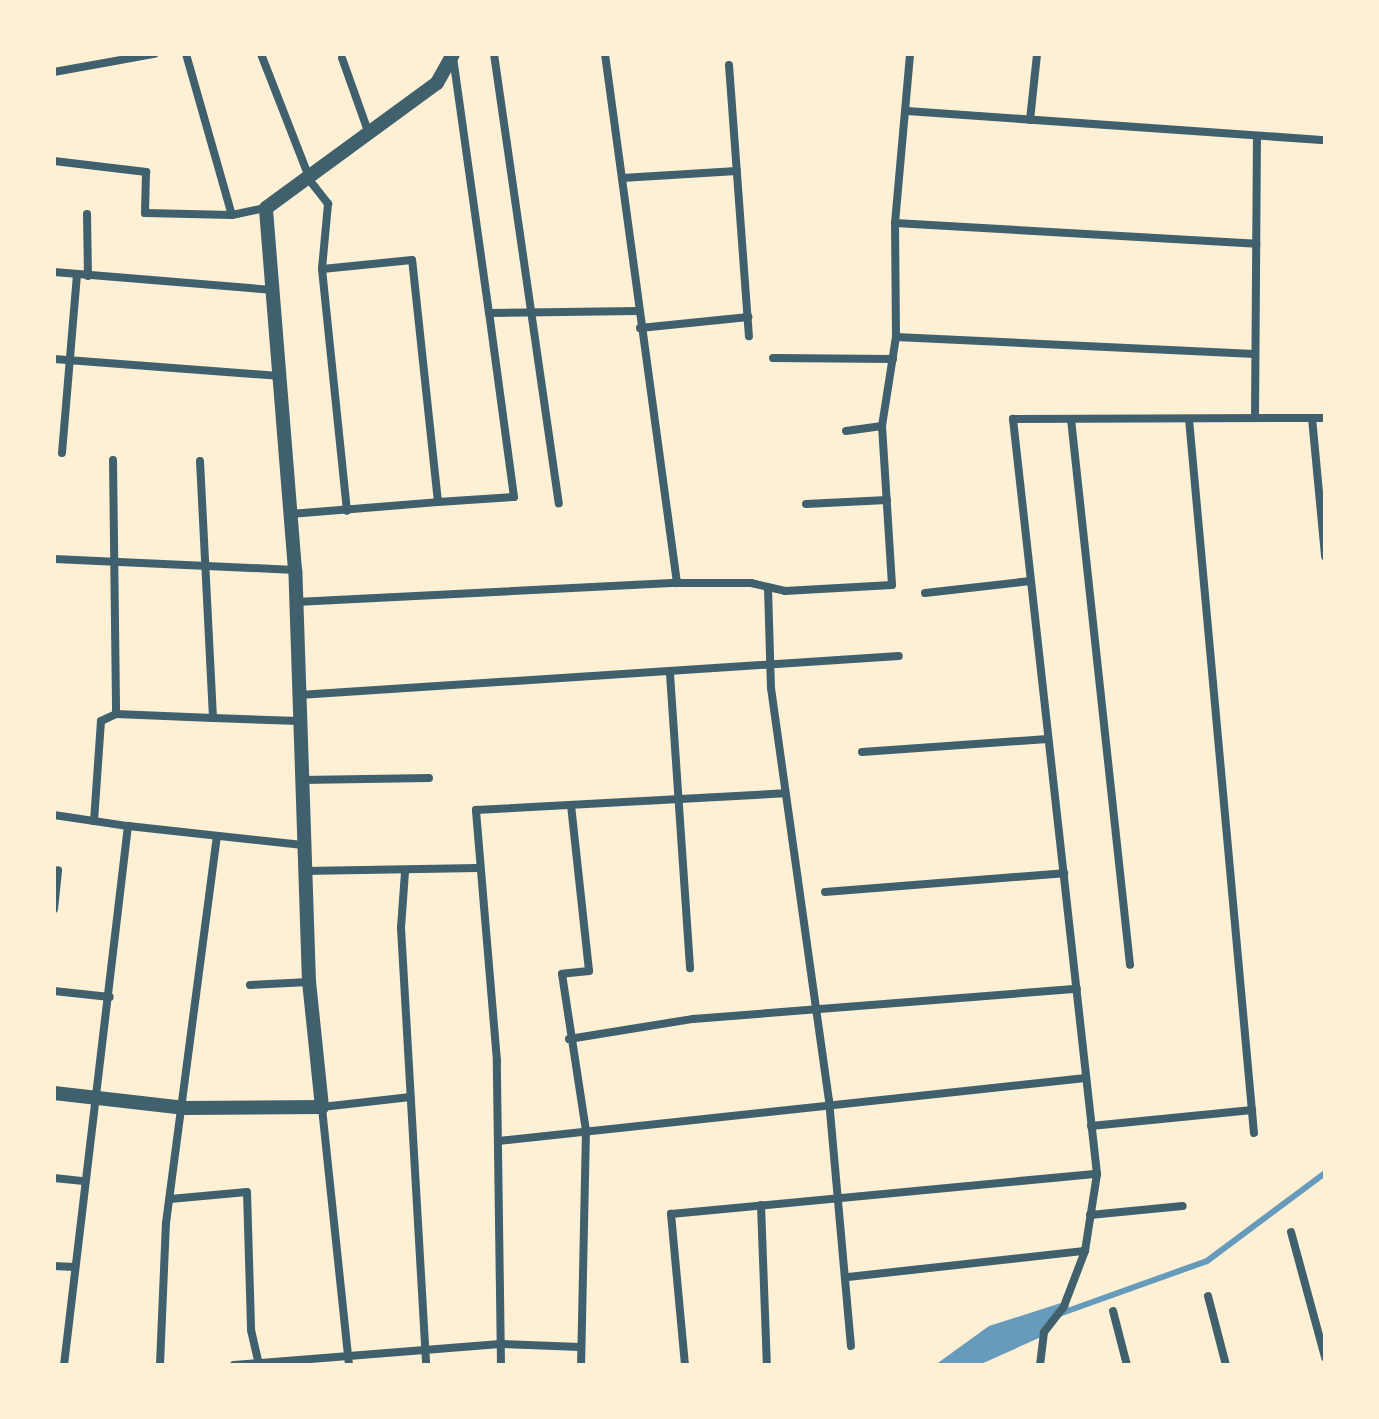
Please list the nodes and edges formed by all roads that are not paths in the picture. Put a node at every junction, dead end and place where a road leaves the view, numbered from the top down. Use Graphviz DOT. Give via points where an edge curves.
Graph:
graph roads {
  1 [pos="154,54"];
  2 [pos="186,54"];
  3 [pos="261,54"];
  4 [pos="494,54"];
  5 [pos="605,54"];
  6 [pos="910,54"];
  7 [pos="1037,54"];
  8 [pos="453,55"];
  9 [pos="342,58"];
  10 [pos="729,65"];
  11 [pos="54,72"];
  12 [pos="907,111"];
  13 [pos="1030,120"];
  14 [pos="1257,137"];
  15 [pos="370,138"];
  16 [pos="1325,140"];
  17 [pos="54,161"];
  18 [pos="737,171"];
  19 [pos="622,178"];
  20 [pos="311,182"];
  21 [pos="266,208"];
  22 [pos="87,214"];
  23 [pos="232,215"];
  24 [pos="895,223"];
  25 [pos="1256,244"];
  26 [pos="322,269"];
  27 [pos="54,272"];
  28 [pos="77,275"];
  29 [pos="88,276"];
  30 [pos="271,290"];
  31 [pos="637,311"];
  32 [pos="489,313"];
  33 [pos="529,317"];
  34 [pos="748,317"];
  35 [pos="640,328"];
  36 [pos="749,336"];
  37 [pos="896,337"];
  38 [pos="1255,354"];
  39 [pos="773,358"];
  40 [pos="54,359"];
  41 [pos="893,359"];
  42 [pos="64,361"];
  43 [pos="278,376"];
  44 [pos="1255,418"];
  45 [pos="1312,418"];
  46 [pos="1325,418"];
  47 [pos="1071,419"];
  48 [pos="1189,419"];
  49 [pos="882,426"];
  50 [pos="846,431"];
  51 [pos="62,453"];
  52 [pos="113,460"];
  53 [pos="200,461"];
  54 [pos="887,500"];
  55 [pos="438,502"];
  56 [pos="559,503"];
  57 [pos="806,504"];
  58 [pos="347,511"];
  59 [pos="290,514"];
  60 [pos="1325,556"];
  61 [pos="54,559"];
  62 [pos="120,561"];
  63 [pos="206,568"];
  64 [pos="295,570"];
  65 [pos="1030,581"];
  66 [pos="677,583"];
  67 [pos="768,588"];
  68 [pos="925,593"];
  69 [pos="296,602"];
  70 [pos="899,656"];
  71 [pos="769,669"];
  72 [pos="670,674"];
  73 [pos="298,695"];
  74 [pos="116,714"];
  75 [pos="213,718"];
  76 [pos="299,721"];
  77 [pos="1048,739"];
  78 [pos="862,752"];
  79 [pos="429,778"];
  80 [pos="302,780"];
  81 [pos="785,793"];
  82 [pos="679,802"];
  83 [pos="571,805"];
  84 [pos="54,815"];
  85 [pos="94,821"];
  86 [pos="128,826"];
  87 [pos="217,836"];
  88 [pos="303,845"];
  89 [pos="478,868"];
  90 [pos="58,870"];
  91 [pos="304,871"];
  92 [pos="405,872"];
  93 [pos="1064,873"];
  94 [pos="825,892"];
  95 [pos="54,909"];
  96 [pos="1130,965"];
  97 [pos="690,968"];
  98 [pos="309,982"];
  99 [pos="250,985"];
  100 [pos="1077,989"];
  101 [pos="54,991"];
  102 [pos="110,997"];
  103 [pos="812,1010"];
  104 [pos="569,1039"];
  105 [pos="1086,1078"];
  106 [pos="54,1093"];
  107 [pos="99,1097"];
  108 [pos="410,1097"];
  109 [pos="829,1100"];
  110 [pos="322,1107"];
  111 [pos="185,1108"];
  112 [pos="1252,1110"];
  113 [pos="1091,1126"];
  114 [pos="586,1130"];
  115 [pos="1254,1133"];
  116 [pos="498,1141"];
  117 [pos="1097,1174"];
  118 [pos="54,1178"];
  119 [pos="84,1181"];
  120 [pos="840,1198"];
  121 [pos="170,1199"];
  122 [pos="761,1205"];
  123 [pos="1183,1206"];
  124 [pos="1090,1215"];
  125 [pos="1291,1232"];
  126 [pos="1085,1251"];
  127 [pos="54,1266"];
  128 [pos="75,1267"];
  129 [pos="848,1277"];
  130 [pos="1208,1296"];
  131 [pos="1113,1311"];
  132 [pos="500,1344"];
  133 [pos="851,1346"];
  134 [pos="580,1347"];
  135 [pos="426,1352"];
  136 [pos="1325,1357"];
  137 [pos="349,1360"];
  138 [pos="259,1364"];
  139 [pos="64,1365"];
  140 [pos="160,1365"];
  141 [pos="234,1365"];
  142 [pos="426,1365"];
  143 [pos="501,1365"];
  144 [pos="581,1365"];
  145 [pos="685,1365"];
  146 [pos="767,1365"];
  147 [pos="1040,1365"];
  148 [pos="1127,1365"];
  149 [pos="1226,1365"];
  1 -- 11 [label="street"];
  2 -- 23 [label="street"];
  3 -- 20 [label="street"];
  4 -- 33 [label="street"];
  5 -- 19 [label="street"];
  6 -- 12 [label="street"];
  7 -- 13 [label="street"];
  8 -- 15 [label="street" via="437,83"];
  8 -- 32 [label="street"];
  9 -- 15 [label="street"];
  10 -- 18 [label="street"];
  12 -- 13 [label="street"];
  12 -- 24 [label="street"];
  13 -- 14 [label="street"];
  14 -- 16 [label="street"];
  14 -- 25 [label="street"];
  15 -- 20 [label="street"];
  17 -- 23 [label="street" via="146,172 145,213"];
  18 -- 19 [label="street"];
  18 -- 34 [label="street"];
  19 -- 31 [label="street"];
  20 -- 21 [label="street"];
  20 -- 26 [label="street" via="328,204"];
  21 -- 23 [label="street"];
  21 -- 30 [label="street"];
  22 -- 29 [label="street"];
  24 -- 25 [label="street"];
  24 -- 37 [label="street"];
  25 -- 38 [label="street"];
  26 -- 55 [label="street" via="412,260"];
  26 -- 58 [label="street"];
  27 -- 28 [label="street"];
  28 -- 29 [label="street"];
  28 -- 42 [label="street"];
  29 -- 30 [label="street"];
  30 -- 43 [label="street"];
  31 -- 33 [label="street"];
  31 -- 35 [label="street"];
  32 -- 33 [label="street"];
  32 -- 55 [label="street" via="514,497"];
  33 -- 56 [label="street"];
  34 -- 35 [label="street"];
  34 -- 36 [label="street"];
  35 -- 66 [label="street"];
  37 -- 38 [label="street"];
  37 -- 41 [label="street"];
  38 -- 44 [label="street"];
  39 -- 41 [label="street"];
  40 -- 42 [label="street"];
  41 -- 49 [label="street"];
  42 -- 43 [label="street"];
  42 -- 51 [label="street"];
  43 -- 59 [label="street"];
  44 -- 45 [label="street"];
  44 -- 48 [label="street"];
  45 -- 46 [label="street"];
  45 -- 60 [label="street"];
  47 -- 48 [label="street"];
  47 -- 65 [label="street" via="1013,419"];
  47 -- 96 [label="street"];
  48 -- 112 [label="street"];
  49 -- 50 [label="street"];
  49 -- 54 [label="street"];
  52 -- 62 [label="street"];
  53 -- 63 [label="street"];
  54 -- 57 [label="street"];
  54 -- 67 [label="street" via="892,585"];
  55 -- 58 [label="street"];
  58 -- 59 [label="street"];
  59 -- 64 [label="street"];
  61 -- 62 [label="street"];
  62 -- 63 [label="street"];
  62 -- 74 [label="street"];
  63 -- 64 [label="street"];
  63 -- 75 [label="street"];
  64 -- 69 [label="street"];
  65 -- 68 [label="street"];
  65 -- 77 [label="street"];
  66 -- 67 [label="street"];
  66 -- 69 [label="street"];
  67 -- 71 [label="street"];
  69 -- 73 [label="street"];
  70 -- 71 [label="street"];
  71 -- 72 [label="street"];
  71 -- 81 [label="street"];
  72 -- 73 [label="street"];
  72 -- 82 [label="street"];
  73 -- 76 [label="street"];
  74 -- 75 [label="street"];
  74 -- 85 [label="street" via="101,721"];
  75 -- 76 [label="street"];
  76 -- 80 [label="street"];
  77 -- 78 [label="street"];
  77 -- 93 [label="street"];
  79 -- 80 [label="street"];
  80 -- 88 [label="street"];
  81 -- 82 [label="street"];
  81 -- 103 [label="street"];
  82 -- 83 [label="street"];
  82 -- 97 [label="street"];
  83 -- 89 [label="street" via="476,810"];
  83 -- 104 [label="street" via="589,971 562,974"];
  84 -- 85 [label="street"];
  85 -- 86 [label="street"];
  86 -- 87 [label="street"];
  86 -- 102 [label="street"];
  87 -- 88 [label="street"];
  87 -- 111 [label="street"];
  88 -- 91 [label="street"];
  89 -- 92 [label="street"];
  89 -- 116 [label="street"];
  90 -- 95 [label="street"];
  91 -- 92 [label="street"];
  91 -- 98 [label="street"];
  92 -- 108 [label="street"];
  93 -- 94 [label="street"];
  93 -- 100 [label="street"];
  98 -- 99 [label="street"];
  98 -- 110 [label="street"];
  100 -- 103 [label="street" via="956,993"];
  100 -- 105 [label="street"];
  101 -- 102 [label="street"];
  102 -- 107 [label="street"];
  103 -- 104 [label="street"];
  103 -- 109 [label="street"];
  104 -- 114 [label="street"];
  105 -- 109 [label="street"];
  105 -- 113 [label="street"];
  106 -- 107 [label="street"];
  107 -- 111 [label="street"];
  107 -- 119 [label="street"];
  108 -- 110 [label="street"];
  108 -- 135 [label="street"];
  109 -- 114 [label="street"];
  109 -- 120 [label="street"];
  110 -- 111 [label="street"];
  110 -- 137 [label="street"];
  111 -- 121 [label="street"];
  112 -- 113 [label="street"];
  112 -- 115 [label="street"];
  113 -- 117 [label="street"];
  114 -- 116 [label="street"];
  114 -- 134 [label="street"];
  116 -- 132 [label="street"];
  117 -- 120 [label="street"];
  117 -- 124 [label="street"];
  118 -- 119 [label="street"];
  119 -- 128 [label="street"];
  120 -- 122 [label="street"];
  120 -- 129 [label="street"];
  121 -- 138 [label="street" via="247,1192 251,1330"];
  121 -- 140 [label="street"];
  122 -- 145 [label="street" via="671,1214"];
  122 -- 146 [label="street"];
  123 -- 124 [label="street"];
  124 -- 126 [label="street"];
  125 -- 136 [label="street"];
  126 -- 129 [label="street"];
  126 -- 147 [label="street" via="1064,1306 1051,1323"];
  127 -- 128 [label="street"];
  128 -- 139 [label="street"];
  129 -- 133 [label="street"];
  130 -- 149 [label="street"];
  131 -- 148 [label="street"];
  132 -- 134 [label="street"];
  132 -- 135 [label="street"];
  132 -- 143 [label="street"];
  134 -- 144 [label="street"];
  135 -- 137 [label="street"];
  135 -- 142 [label="street"];
  137 -- 138 [label="street"];
  138 -- 141 [label="street"];
}
